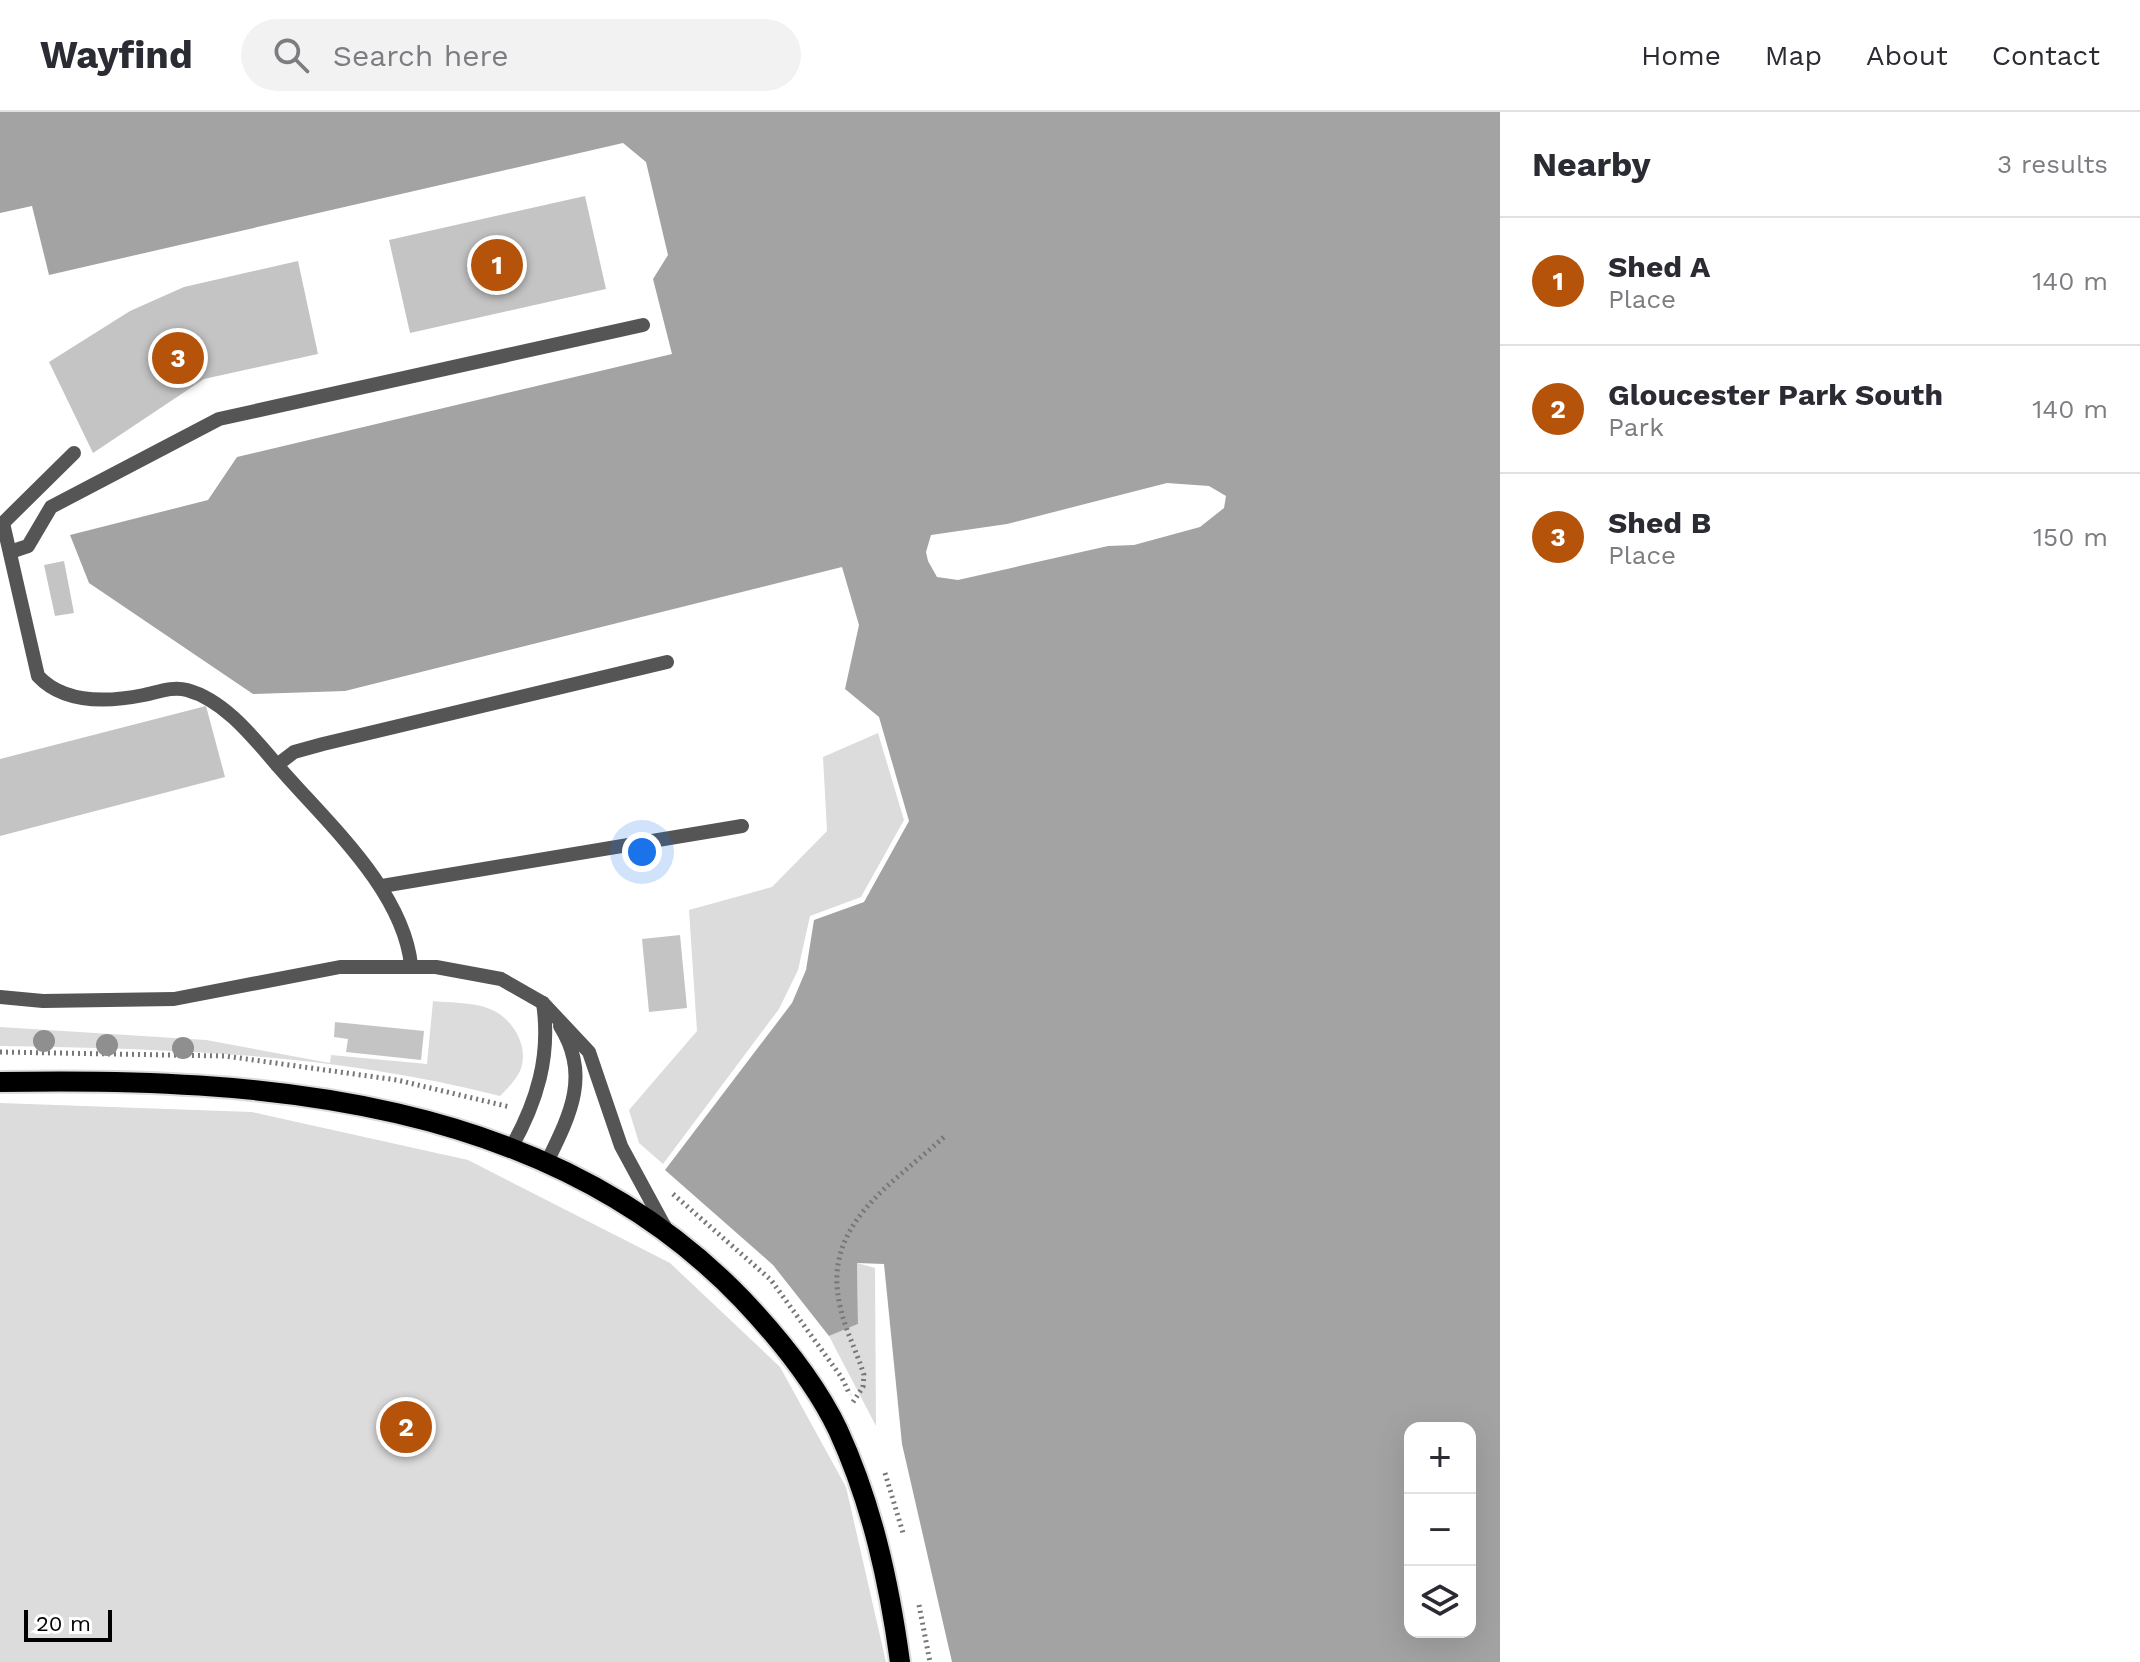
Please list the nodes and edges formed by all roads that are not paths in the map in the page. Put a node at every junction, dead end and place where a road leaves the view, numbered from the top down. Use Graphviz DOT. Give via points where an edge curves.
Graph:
graph roads {
  1 [pos="643,325"];
  2 [pos="74,453"];
  3 [pos="2,524"];
  4 [pos="10,552"];
  5 [pos="667,662"];
  6 [pos="277,765"];
  7 [pos="742,826"];
  8 [pos="382,886"];
  9 [pos="411,965"];
  10 [pos="0,997"];
  11 [pos="543,1003"];
  12 [pos="0,1082"];
  13 [pos="511,1148"];
  14 [pos="547,1162"];
  15 [pos="666,1231"];
  16 [pos="900,1662"];
  1 -- 4 [label="lane" via="219,419 51,507 28,546"];
  2 -- 3 [label="lane"];
  3 -- 4 [label="lane"];
  4 -- 6 [label="lane" via="38,676 45,683 61,693 100,700 188,690 244,728"];
  5 -- 6 [label="lane" via="323,744 294,752"];
  6 -- 8 [label="lane"];
  7 -- 8 [label="lane"];
  8 -- 9 [label="lane" via="409,944"];
  9 -- 10 [label="lane" via="340,967 174,999"];
  9 -- 11 [label="lane" via="501,979"];
  11 -- 13 [label="lane" via="546,1047 540,1081"];
  11 -- 14 [label="lane" via="570,1047 578,1081 571,1111"];
  11 -- 15 [label="lane" via="589,1052 621,1146"];
  12 -- 13 [label="main road" via="256,1090 356,1102"];
  13 -- 14 [label="main road"];
  14 -- 15 [label="main road"];
  15 -- 16 [label="main road" via="714,1270 761,1320 837,1428 881,1551"];
}
